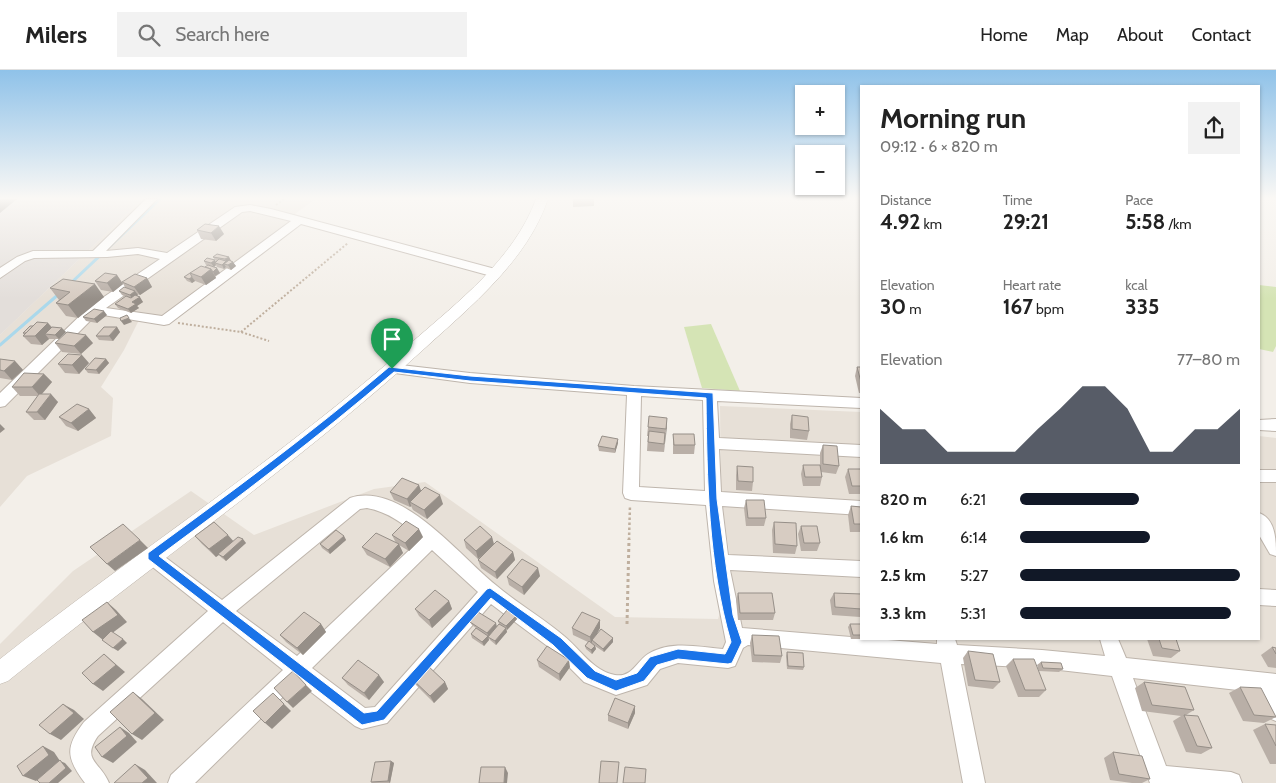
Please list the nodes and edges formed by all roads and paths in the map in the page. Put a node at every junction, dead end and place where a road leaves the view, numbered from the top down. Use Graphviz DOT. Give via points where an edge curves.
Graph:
graph roads {
  1 [pos="121,232"];
  2 [pos="205,232"];
  3 [pos="283,232"];
  4 [pos="343,232"];
  5 [pos="526,232"];
  6 [pos="357,236"];
  7 [pos="101,254"];
  8 [pos="168,257"];
  9 [pos="495,273"];
  10 [pos="0,274"];
  11 [pos="94,310"];
  12 [pos="164,322"];
  13 [pos="241,332"];
  14 [pos="269,341"];
  15 [pos="392,369"];
  16 [pos="634,390"];
  17 [pos="710,395"];
  18 [pos="0,402"];
  19 [pos="860,403"];
  20 [pos="1260,425"];
  21 [pos="1276,425"];
  22 [pos="711,443"];
  23 [pos="860,451"];
  24 [pos="1260,476"];
  25 [pos="1276,476"];
  26 [pos="630,494"];
  27 [pos="712,499"];
  28 [pos="860,508"];
  29 [pos="1265,530"];
  30 [pos="432,539"];
  31 [pos="1276,548"];
  32 [pos="152,556"];
  33 [pos="721,562"];
  34 [pos="860,569"];
  35 [pos="490,592"];
  36 [pos="1260,597"];
  37 [pos="1276,598"];
  38 [pos="223,610"];
  39 [pos="627,624"];
  40 [pos="1109,640"];
  41 [pos="736,642"];
  42 [pos="948,646"];
  43 [pos="298,669"];
  44 [pos="1120,669"];
  45 [pos="0,673"];
  46 [pos="1269,684"];
  47 [pos="1276,711"];
  48 [pos="1159,779"];
  49 [pos="98,783"];
  50 [pos="179,783"];
  51 [pos="974,783"];
  52 [pos="1231,783"];
  1 -- 7 [label="street"];
  2 -- 8 [label="street"];
  3 -- 12 [label="street"];
  4 -- 6 [label="street"];
  5 -- 9 [label="street"];
  6 -- 9 [label="street"];
  6 -- 13 [label="path"];
  7 -- 8 [label="street" via="138,251"];
  7 -- 10 [label="street" via="33,255 20,259"];
  8 -- 11 [label="street"];
  9 -- 15 [label="street"];
  11 -- 12 [label="street"];
  11 -- 18 [label="street"];
  12 -- 13 [label="path"];
  13 -- 14 [label="path"];
  15 -- 16 [label="street"];
  15 -- 32 [label="street" via="329,423"];
  16 -- 17 [label="street"];
  16 -- 26 [label="street"];
  17 -- 19 [label="street"];
  17 -- 22 [label="street"];
  20 -- 21 [label="street"];
  22 -- 23 [label="street"];
  22 -- 27 [label="street"];
  24 -- 25 [label="street"];
  26 -- 27 [label="street"];
  26 -- 39 [label="path"];
  27 -- 28 [label="street"];
  27 -- 33 [label="street"];
  29 -- 31 [label="street"];
  30 -- 35 [label="street"];
  30 -- 38 [label="street" via="413,521 382,504 356,503"];
  30 -- 43 [label="street"];
  32 -- 38 [label="street"];
  32 -- 45 [label="street"];
  33 -- 34 [label="street"];
  33 -- 41 [label="street" via="728,615"];
  35 -- 41 [label="street" via="557,642 591,675 616,685 640,678 654,661 678,654 728,659"];
  35 -- 43 [label="street" via="380,716 362,719"];
  36 -- 37 [label="street"];
  38 -- 43 [label="street"];
  38 -- 49 [label="street" via="83,739 79,756"];
  40 -- 44 [label="street"];
  41 -- 42 [label="street" via="745,636"];
  42 -- 44 [label="street"];
  42 -- 51 [label="street"];
  43 -- 50 [label="street"];
  44 -- 46 [label="street"];
  44 -- 48 [label="street"];
  46 -- 47 [label="street"];
  48 -- 52 [label="street"];
}
